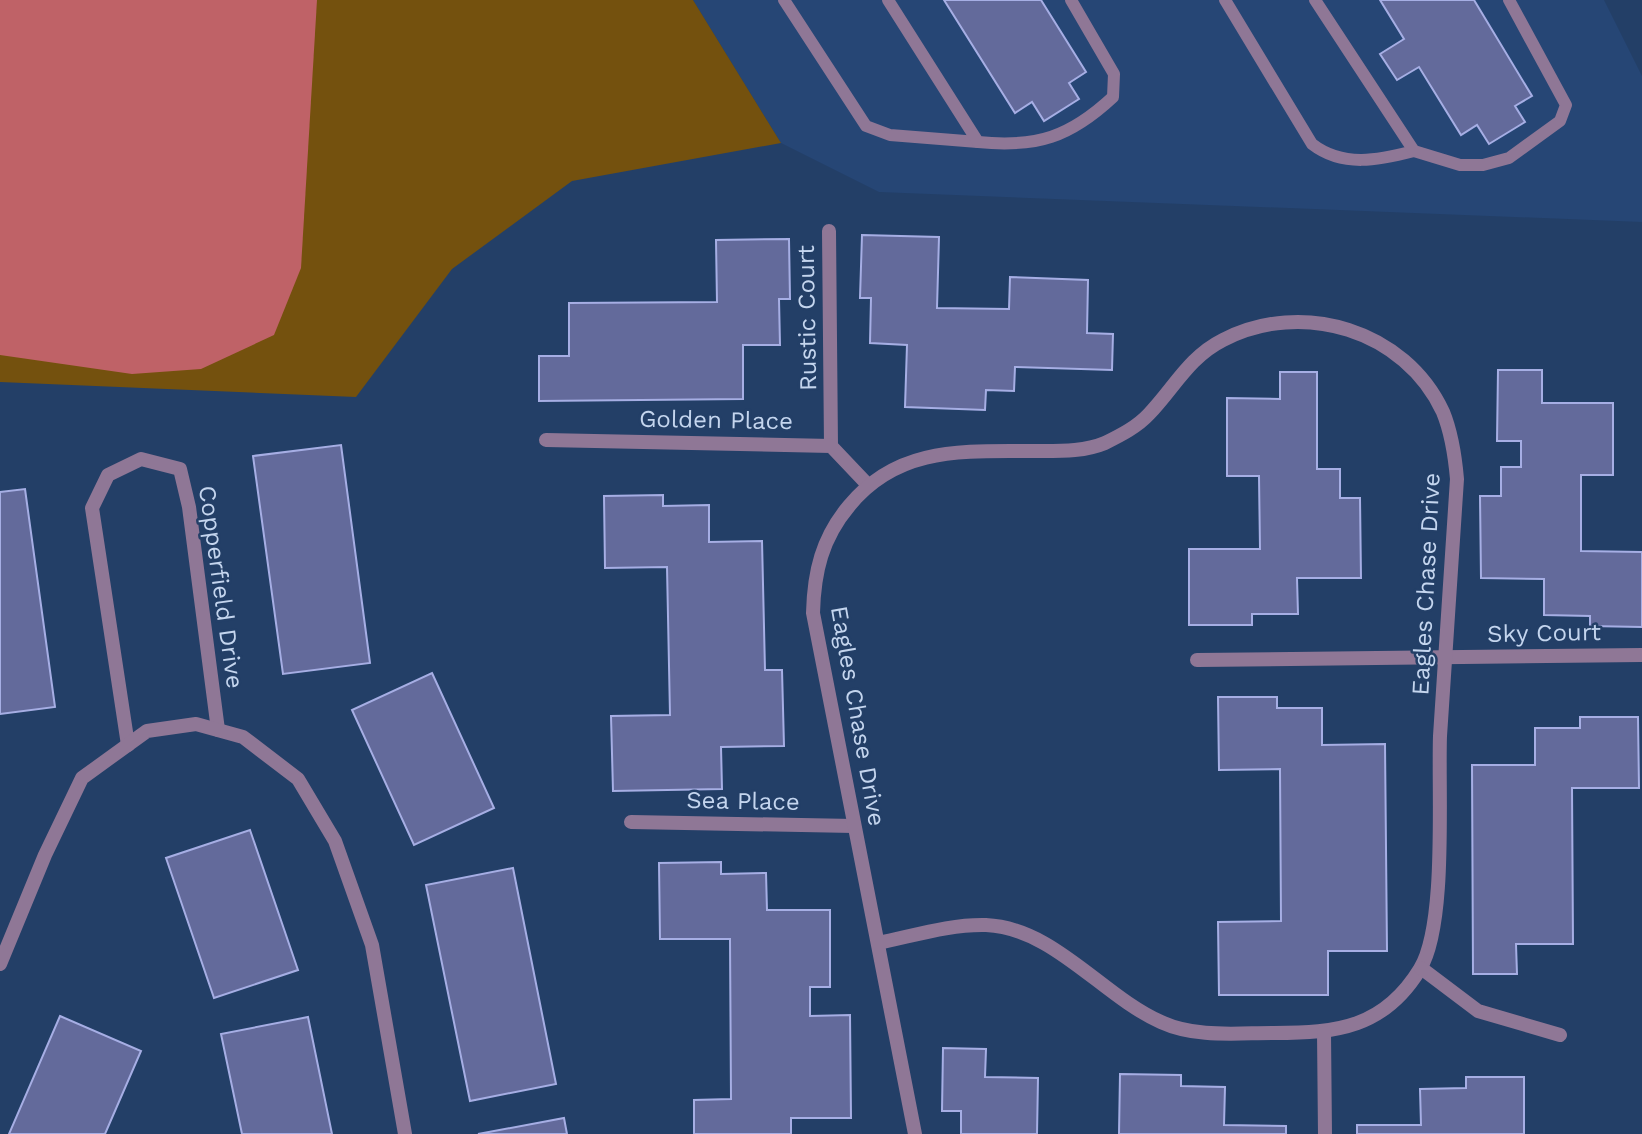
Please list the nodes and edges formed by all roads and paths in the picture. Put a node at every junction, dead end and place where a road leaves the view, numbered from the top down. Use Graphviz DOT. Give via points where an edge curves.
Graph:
graph roads {
  1 [pos="784,0"];
  2 [pos="888,0"];
  3 [pos="1071,0"];
  4 [pos="1225,0"];
  5 [pos="1315,0"];
  6 [pos="1509,0"];
  7 [pos="978,142"];
  8 [pos="1414,151"];
  9 [pos="829,231"];
  10 [pos="546,440"];
  11 [pos="831,446"];
  12 [pos="869,485"];
  13 [pos="1642,654"];
  14 [pos="1446,657"];
  15 [pos="1197,660"];
  16 [pos="218,730"];
  17 [pos="128,745"];
  18 [pos="631,822"];
  19 [pos="855,826"];
  20 [pos="878,943"];
  21 [pos="0,964"];
  22 [pos="1421,968"];
  23 [pos="1324,1033"];
  24 [pos="1560,1035"];
  25 [pos="405,1134"];
  26 [pos="915,1134"];
  27 [pos="1325,1134"];
  1 -- 7 [label="lane" via="866,126 890,135"];
  2 -- 7 [label="lane"];
  3 -- 7 [label="lane" via="1114,74 1112,97 1087,121 1058,137 1028,143"];
  4 -- 8 [label="lane" via="1312,144 1326,155 1342,159 1378,160"];
  5 -- 8 [label="lane"];
  6 -- 8 [label="lane" via="1566,105 1560,121 1508,158 1483,166 1460,165"];
  9 -- 11 [label="street, Rustic Court"];
  10 -- 11 [label="street, Golden Place"];
  11 -- 12 [label="street"];
  12 -- 14 [label="street, Eagles Chase Drive" via="898,466 944,452 1077,450 1102,444 1150,414 1194,359 1222,340 1282,321 1348,328 1394,353 1424,381 1443,412 1454,446 1457,479"];
  12 -- 19 [label="street, Eagles Chase Drive" via="835,522 813,584 813,613"];
  13 -- 14 [label="street, Sky Court"];
  14 -- 15 [label="street, Sky Court"];
  14 -- 22 [label="street, Eagles Chase Drive" via="1435,929"];
  16 -- 17 [label="street" via="197,724 147,731"];
  16 -- 17 [label="street, Copperfield Drive" via="180,469 141,459 108,475 92,508"];
  16 -- 25 [label="street" via="243,737 298,779 334,841 372,945"];
  17 -- 21 [label="street" via="82,778"];
  18 -- 19 [label="street, Sea Place"];
  19 -- 20 [label="street, Eagles Chase Drive"];
  20 -- 23 [label="street, Eagles Chase Drive" via="956,927 987,925 1014,930 1171,1027 1199,1033"];
  20 -- 26 [label="street, Eagles Chase Drive"];
  22 -- 23 [label="street, Eagles Chase Drive" via="1403,993 1377,1014"];
  22 -- 24 [label="street" via="1478,1011"];
  23 -- 27 [label="street"];
}
